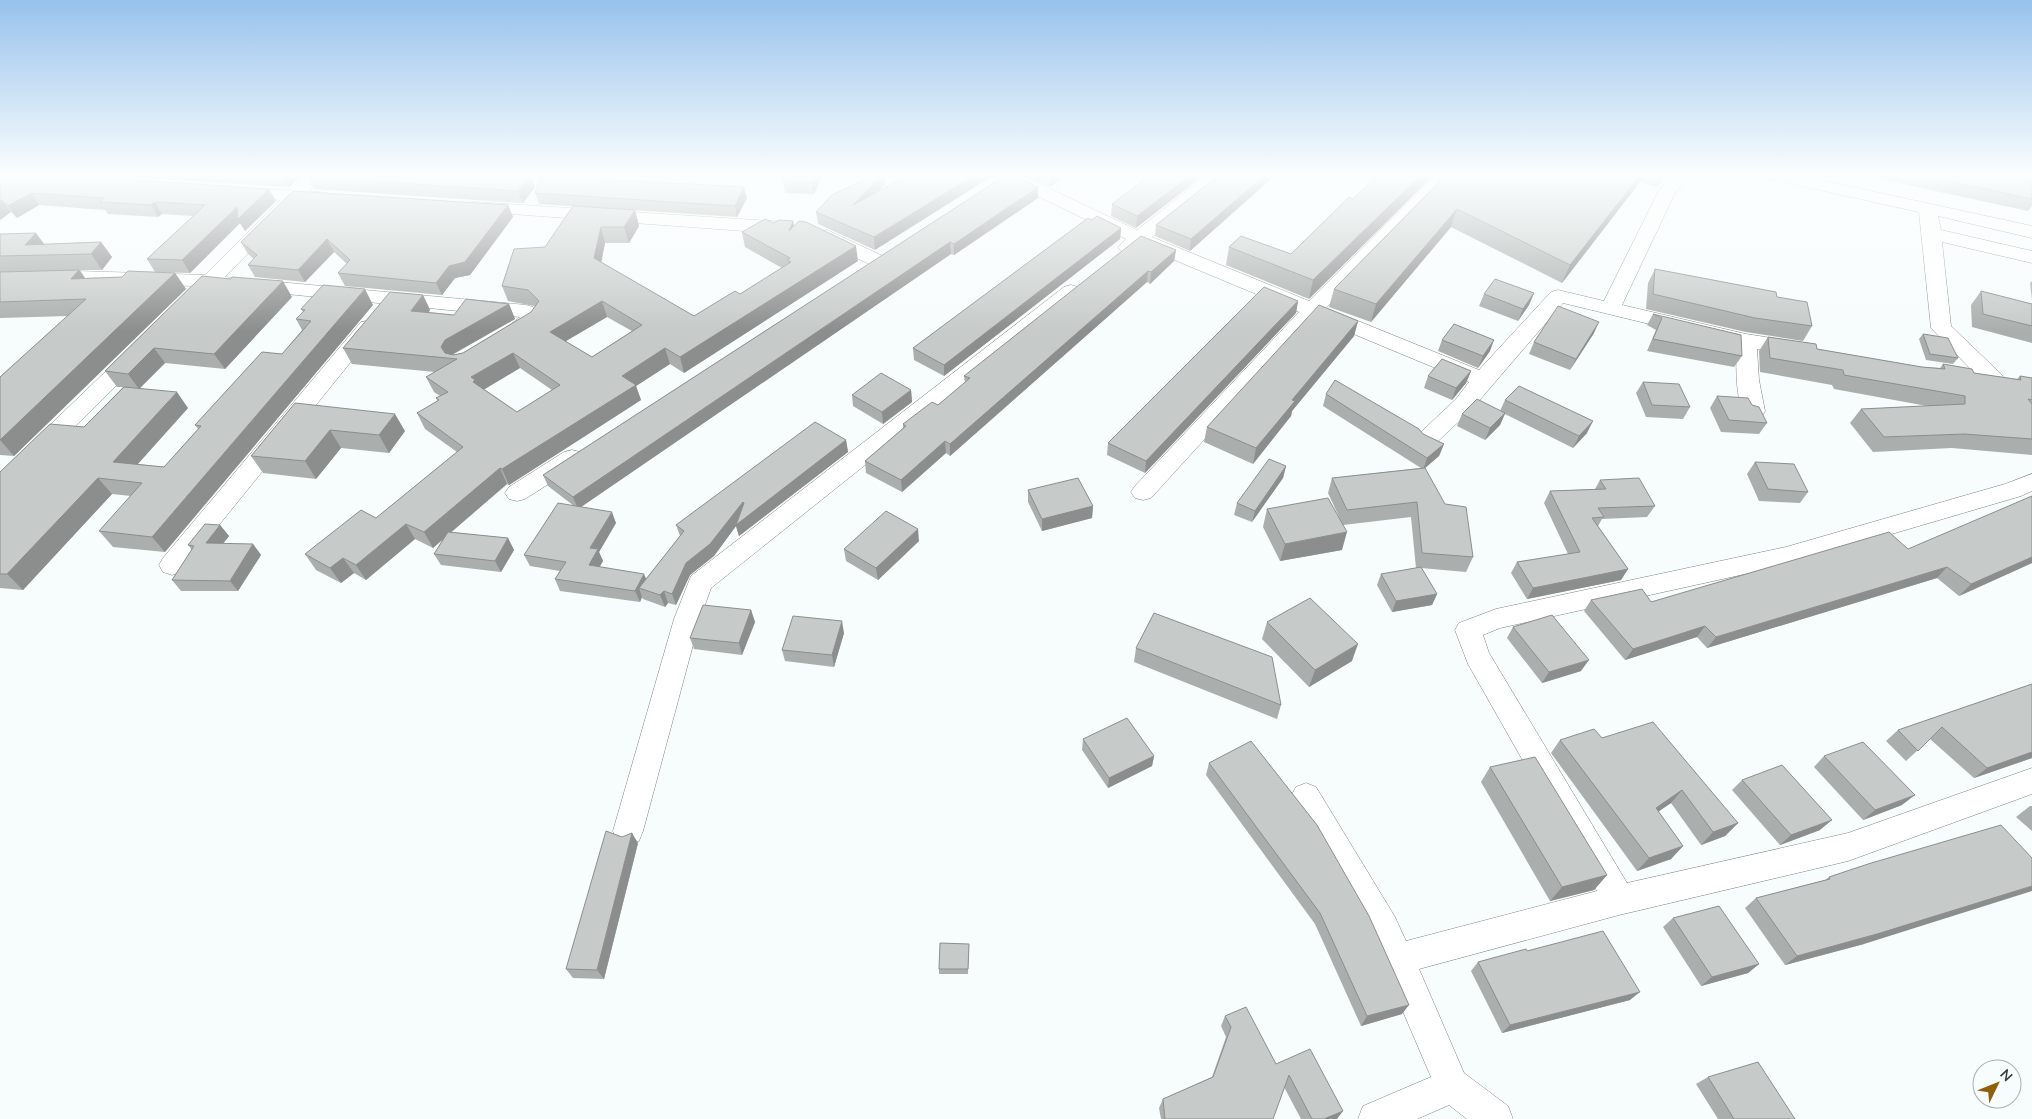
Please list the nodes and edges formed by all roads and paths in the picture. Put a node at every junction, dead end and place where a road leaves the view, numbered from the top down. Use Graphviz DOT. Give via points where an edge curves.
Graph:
graph roads {
  1 [pos="263,227"];
  2 [pos="781,227"];
  3 [pos="1114,227"];
  4 [pos="1152,227"];
  5 [pos="1394,227"];
  6 [pos="1651,227"];
  7 [pos="1931,227"];
  8 [pos="2011,227"];
  9 [pos="2032,232"];
  10 [pos="1932,234"];
  11 [pos="1138,238"];
  12 [pos="1115,257"];
  13 [pos="2032,257"];
  14 [pos="876,260"];
  15 [pos="0,280"];
  16 [pos="210,281"];
  17 [pos="1084,282"];
  18 [pos="392,298"];
  19 [pos="189,301"];
  20 [pos="1610,309"];
  21 [pos="1311,311"];
  22 [pos="1746,341"];
  23 [pos="147,342"];
  24 [pos="495,342"];
  25 [pos="1813,352"];
  26 [pos="1965,375"];
  27 [pos="1483,380"];
  28 [pos="1754,411"];
  29 [pos="1427,439"];
  30 [pos="584,450"];
  31 [pos="2032,482"];
  32 [pos="0,487"];
  33 [pos="1143,492"];
  34 [pos="517,493"];
  35 [pos="172,565"];
  36 [pos="2032,781"];
  37 [pos="1306,796"];
  38 [pos="628,831"];
  39 [pos="1619,900"];
  40 [pos="1397,959"];
  41 [pos="1452,1084"];
  42 [pos="1376,1119"];
  43 [pos="1495,1119"];
  1 -- 16 [label="street"];
  2 -- 14 [label="street" via="808,229"];
  3 -- 11 [label="street"];
  4 -- 11 [label="street"];
  5 -- 21 [label="street"];
  6 -- 20 [label="street"];
  7 -- 10 [label="street"];
  8 -- 9 [label="street"];
  10 -- 13 [label="street"];
  10 -- 26 [label="street" via="1941,328 2003,381"];
  11 -- 12 [label="street"];
  11 -- 21 [label="street"];
  15 -- 16 [label="street" via="77,277"];
  16 -- 18 [label="street"];
  16 -- 19 [label="street"];
  17 -- 38 [label="street" via="700,583"];
  18 -- 24 [label="street" via="531,313 533,317 529,322"];
  18 -- 35 [label="street"];
  20 -- 22 [label="street"];
  20 -- 27 [label="street" via="1558,296"];
  21 -- 27 [label="street"];
  21 -- 33 [label="street"];
  22 -- 25 [label="street"];
  22 -- 28 [label="street"];
  23 -- 32 [label="street"];
  27 -- 29 [label="street" via="1464,404"];
  30 -- 34 [label="street"];
  31 -- 39 [label="street" via="1786,556 1496,619 1468,630 1477,656"];
  36 -- 39 [label="street" via="1848,847"];
  37 -- 40 [label="street" via="1384,928"];
  39 -- 40 [label="street"];
  40 -- 41 [label="street"];
  41 -- 42 [label="street"];
  41 -- 43 [label="street"];
}
